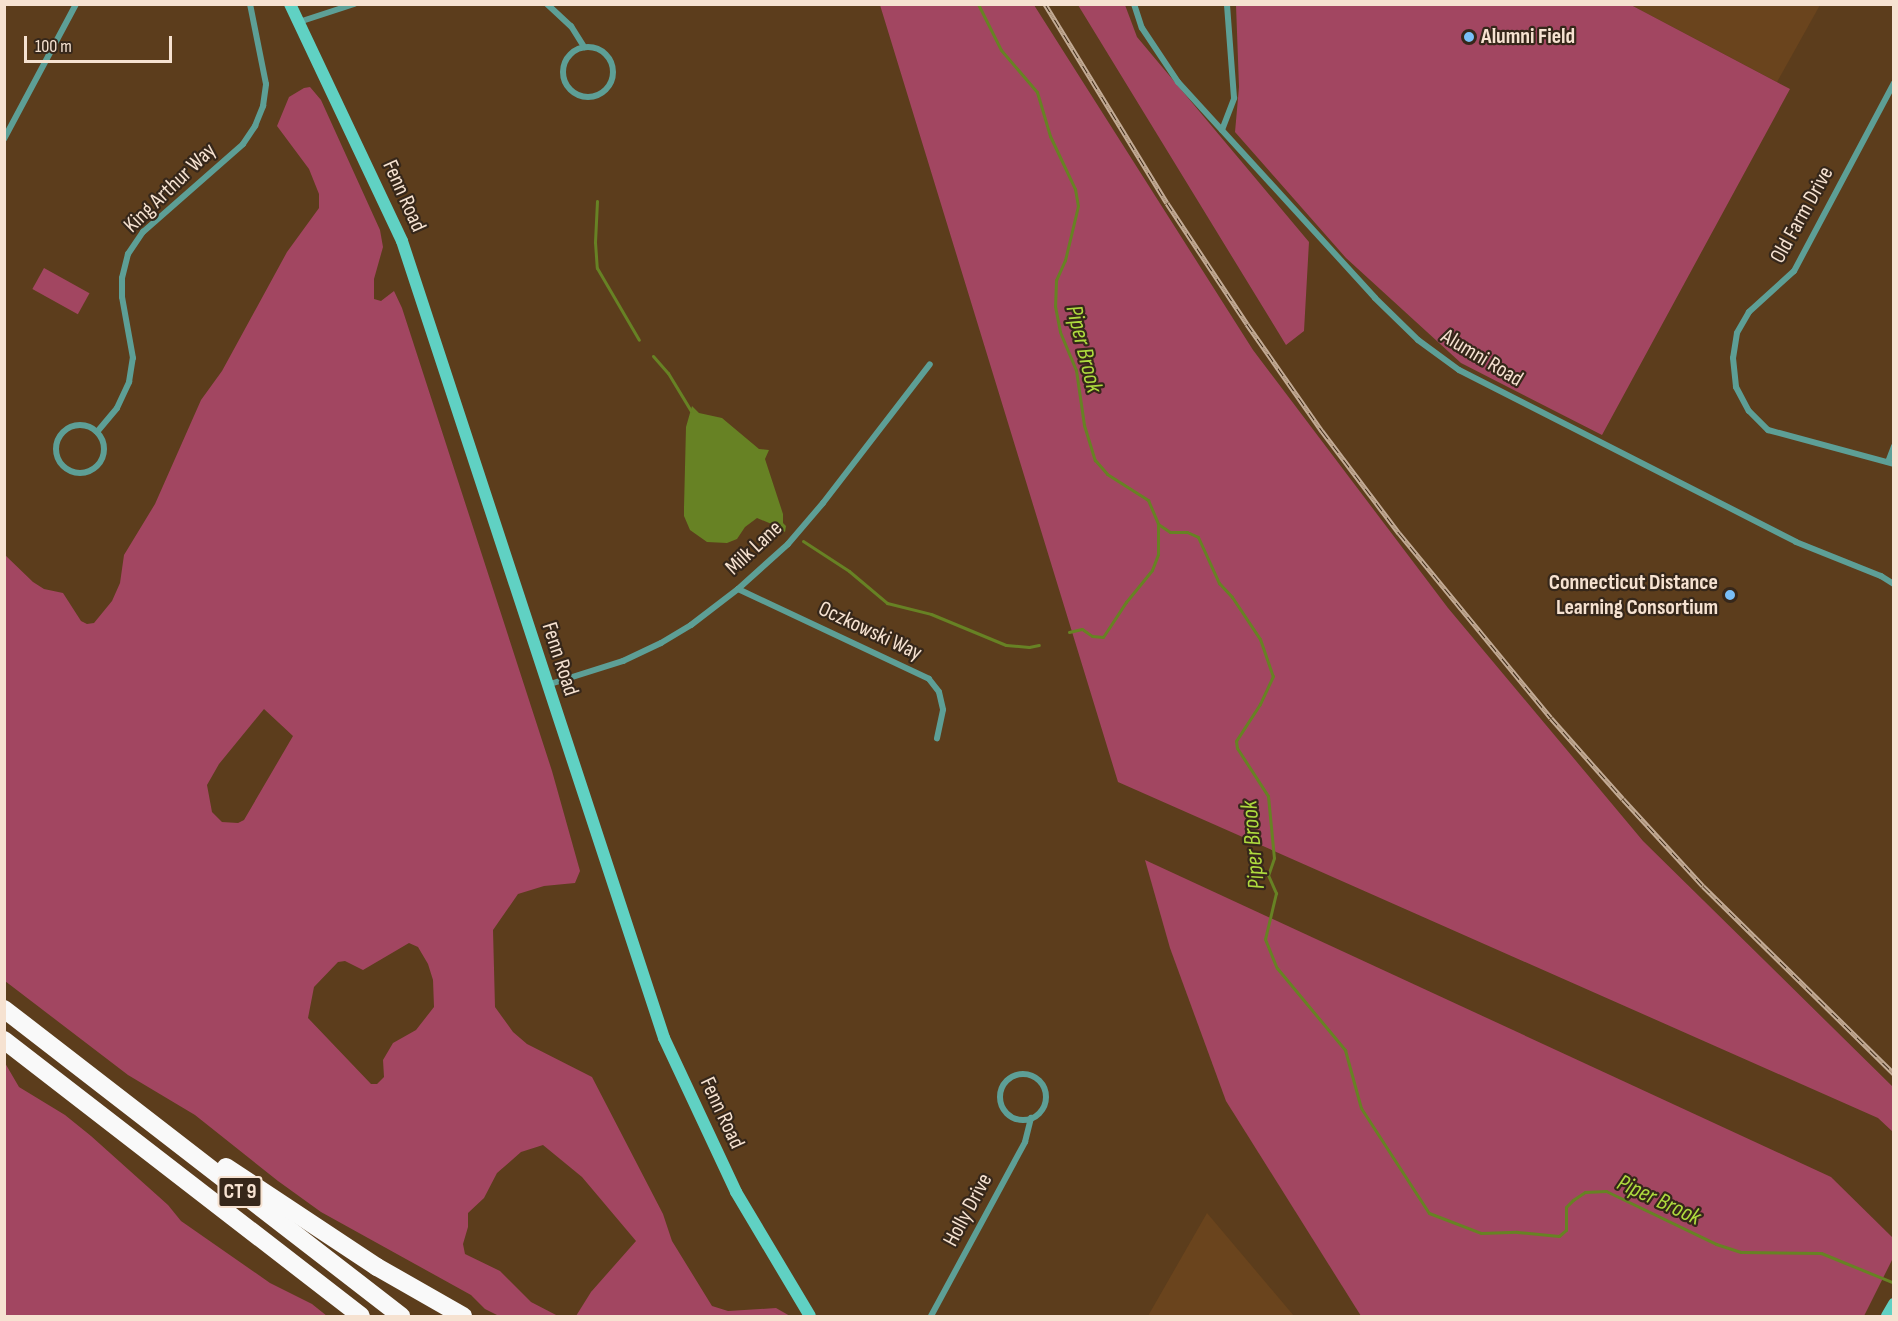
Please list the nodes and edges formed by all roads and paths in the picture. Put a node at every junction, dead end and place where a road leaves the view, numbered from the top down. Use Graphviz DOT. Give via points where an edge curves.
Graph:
graph roads {
  1 [pos="76,4"];
  2 [pos="250,4"];
  3 [pos="290,4"];
  4 [pos="354,4"];
  5 [pos="547,4"];
  6 [pos="1134,4"];
  7 [pos="1227,4"];
  8 [pos="299,22"];
  9 [pos="584,47"];
  10 [pos="1893,83"];
  11 [pos="1222,130"];
  12 [pos="4,139"];
  13 [pos="930,364"];
  14 [pos="97,432"];
  15 [pos="1893,446"];
  16 [pos="1891,463"];
  17 [pos="1893,584"];
  18 [pos="738,589"];
  19 [pos="547,686"];
  20 [pos="937,738"];
  21 [pos="4,1009"];
  22 [pos="4,1040"];
  23 [pos="80,1068"];
  24 [pos="1031,1119"];
  25 [pos="361,1317"];
  26 [pos="401,1317"];
  27 [pos="463,1317"];
  28 [pos="810,1317"];
  29 [pos="931,1317"];
  1 -- 12 [label="street"];
  2 -- 14 [label="street, King Arthur Way" via="266,84 263,106 243,144 143,232 128,254 122,297 133,358 129,382 117,408"];
  3 -- 8 [label="street, Fenn Road"];
  4 -- 8 [label="street"];
  5 -- 9 [label="street" via="571,26"];
  6 -- 11 [label="street, Alumni Road" via="1142,28 1178,82"];
  7 -- 11 [label="street" via="1234,98"];
  8 -- 19 [label="street, Fenn Road" via="402,241"];
  9 -- 9 [label="street" via="566,61 563,76 577,95 593,97 608,88 613,72 608,56 593,47"];
  10 -- 16 [label="street, Old Farm Drive" via="1794,271 1749,312 1737,333 1733,358 1736,387 1749,411 1768,430"];
  11 -- 17 [label="street, Alumni Road" via="1376,298 1418,339 1459,370 1796,542"];
  13 -- 18 [label="street, Milk Lane" via="824,503 788,544"];
  14 -- 14 [label="street" via="90,427 74,426 60,435 56,455 63,468 79,474 100,463 104,447"];
  15 -- 16 [label="street"];
  18 -- 19 [label="street, Milk Lane" via="662,643 623,661"];
  18 -- 20 [label="street, Oczkowski Way" via="929,679 939,692 943,710"];
  19 -- 28 [label="street, Fenn Road" via="664,1038 736,1192"];
  21 -- 23 [label="highway, CT 9"];
  22 -- 25 [label="highway, CT 9"];
  23 -- 26 [label="highway, CT 9"];
  23 -- 27 [label="highway" via="130,1096 354,1253"];
  24 -- 24 [label="street, Holly Drive" via="1044,1107 1045,1090 1034,1077 1016,1075 1003,1087 1001,1104 1012,1117"];
  24 -- 29 [label="street, Holly Drive" via="1025,1142"];
}
